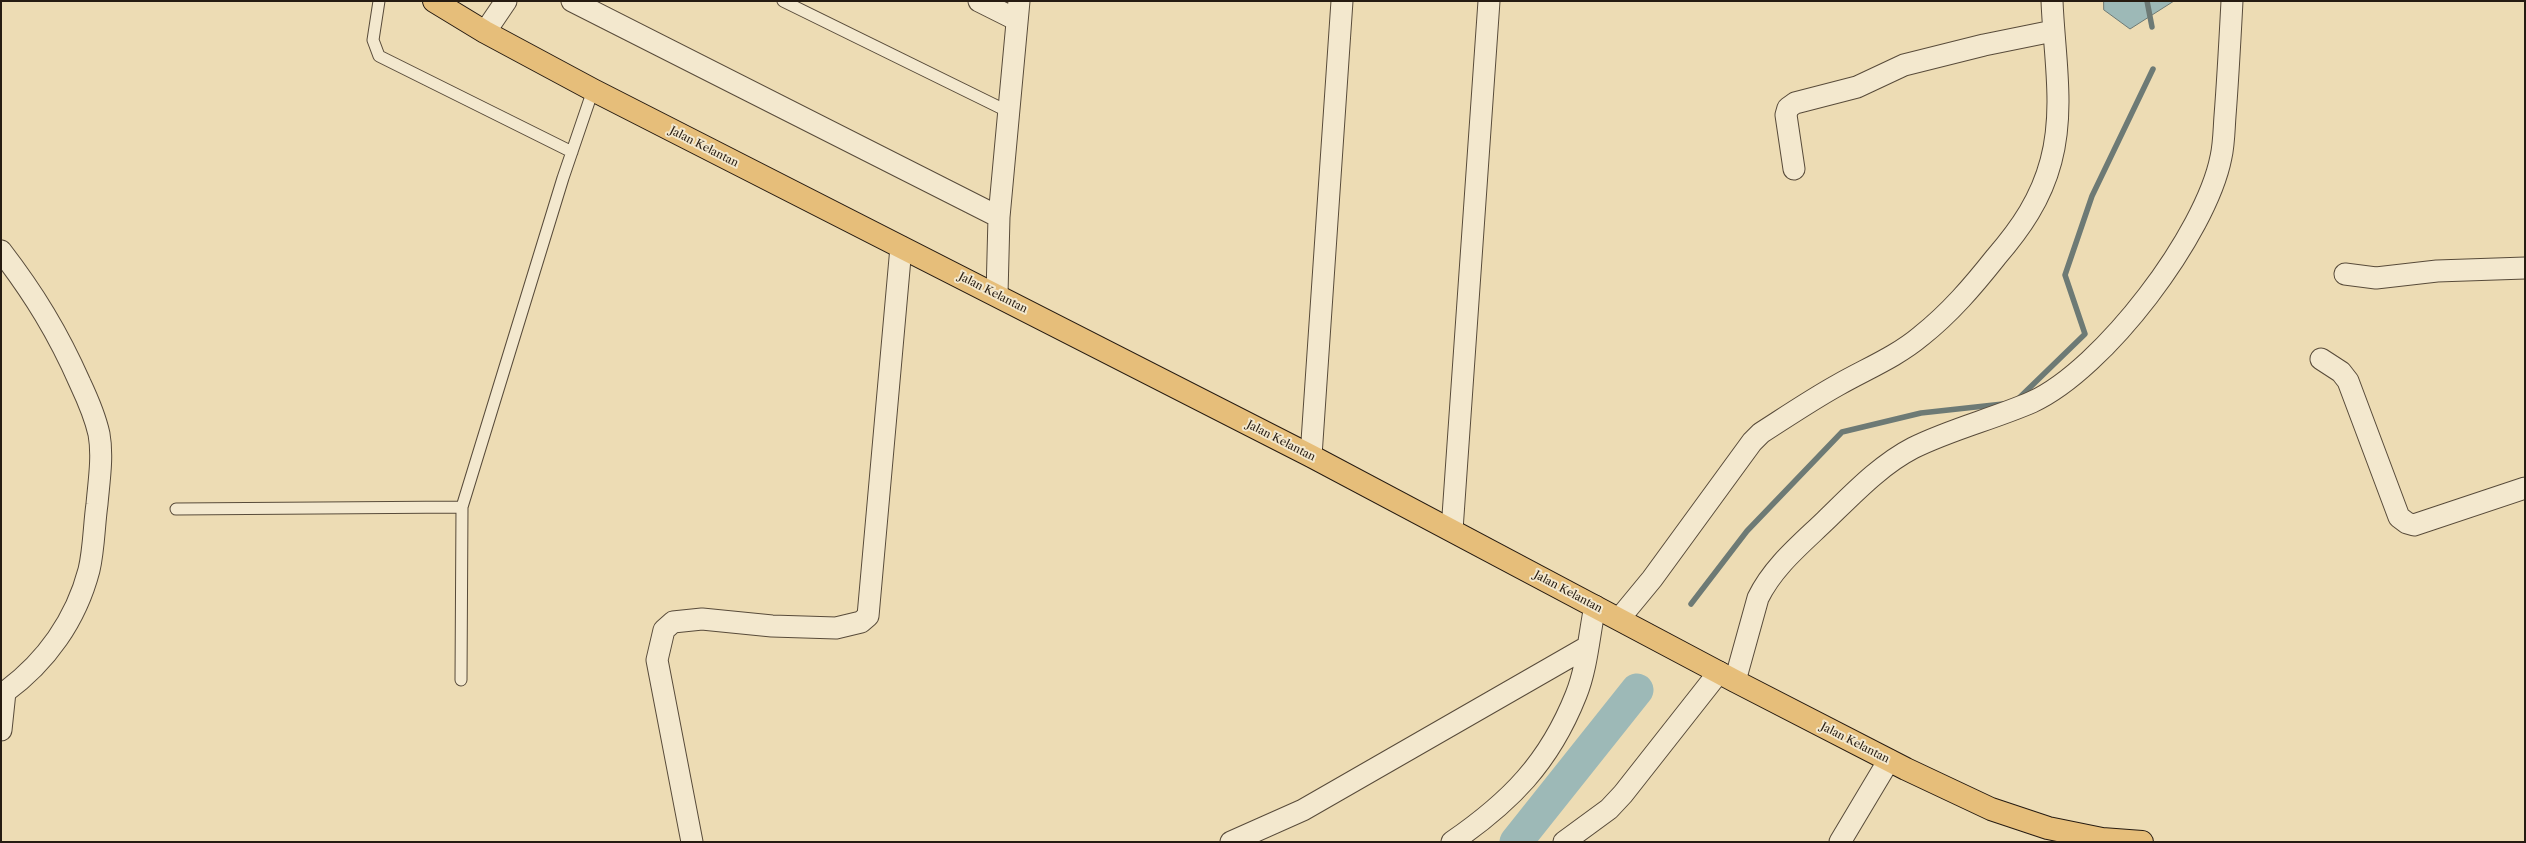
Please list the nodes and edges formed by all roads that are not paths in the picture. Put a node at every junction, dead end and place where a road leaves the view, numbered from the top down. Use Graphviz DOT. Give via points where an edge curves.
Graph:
graph roads {
  1 [pos="379,1"];
  2 [pos="434,1"];
  3 [pos="506,1"];
  4 [pos="572,1"];
  5 [pos="783,1"];
  6 [pos="979,1"];
  7 [pos="1342,1"];
  8 [pos="1489,1"];
  9 [pos="2052,1"];
  10 [pos="2232,1"];
  11 [pos="1018,10"];
  12 [pos="2053,31"];
  13 [pos="485,32"];
  14 [pos="593,90"];
  15 [pos="1009,112"];
  16 [pos="572,152"];
  17 [pos="1794,169"];
  18 [pos="999,218"];
  19 [pos="901,247"];
  20 [pos="1,251"];
  21 [pos="2525,268"];
  22 [pos="2345,274"];
  23 [pos="997,294"];
  24 [pos="2321,359"];
  25 [pos="1311,456"];
  26 [pos="2525,488"];
  27 [pos="462,507"];
  28 [pos="176,509"];
  29 [pos="1452,530"];
  30 [pos="1595,606"];
  31 [pos="1622,620"];
  32 [pos="1587,648"];
  33 [pos="1723,674"];
  34 [pos="461,680"];
  35 [pos="3,692"];
  36 [pos="1,730"];
  37 [pos="1889,760"];
  38 [pos="692,842"];
  39 [pos="1231,842"];
  40 [pos="1452,842"];
  41 [pos="1564,842"];
  42 [pos="1840,842"];
  43 [pos="2142,842"];
  1 -- 16 [label="lane" via="373,40 379,56"];
  2 -- 13 [label="highway, Jalan Kelantan"];
  3 -- 13 [label="street"];
  4 -- 18 [label="street"];
  5 -- 15 [label="lane"];
  6 -- 11 [label="street"];
  7 -- 25 [label="street"];
  8 -- 29 [label="street"];
  9 -- 12 [label="street"];
  10 -- 33 [label="street" via="2221,157 2202,212 2175,258 2110,342 2083,369 2033,401 1938,436 1911,449 1863,484 1782,562 1764,586"];
  11 -- 15 [label="street"];
  12 -- 17 [label="street" via="1904,65 1857,87 1795,103 1788,108 1786,115"];
  12 -- 31 [label="street" via="2058,68 2056,130 2052,160 2041,193 2028,216 1969,292 1921,337 1897,354 1838,385 1761,433"];
  13 -- 14 [label="highway, Jalan Kelantan"];
  14 -- 16 [label="lane"];
  14 -- 19 [label="highway, Jalan Kelantan"];
  15 -- 18 [label="street"];
  16 -- 27 [label="lane"];
  18 -- 23 [label="street"];
  19 -- 23 [label="highway, Jalan Kelantan"];
  19 -- 38 [label="street" via="868,616 861,622 836,628 772,626 702,619 673,622 664,630 657,660"];
  20 -- 35 [label="street" via="36,298 70,359 93,412 99,435 100,468 89,568 70,620 59,638 22,679"];
  21 -- 22 [label="street" via="2437,271 2376,278"];
  23 -- 25 [label="highway, Jalan Kelantan"];
  24 -- 26 [label="street" via="2341,372 2348,381 2399,517 2407,523 2414,525"];
  25 -- 29 [label="highway, Jalan Kelantan"];
  27 -- 28 [label="lane"];
  27 -- 34 [label="lane"];
  29 -- 30 [label="highway, Jalan Kelantan"];
  30 -- 31 [label="highway, Jalan Kelantan"];
  30 -- 32 [label="street"];
  31 -- 33 [label="highway, Jalan Kelantan"];
  32 -- 39 [label="street" via="1302,810"];
  32 -- 40 [label="street" via="1576,695 1541,759 1518,790 1487,818"];
  33 -- 37 [label="highway, Jalan Kelantan"];
  33 -- 41 [label="street" via="1623,794 1608,809"];
  35 -- 36 [label="street"];
  37 -- 42 [label="street"];
  37 -- 43 [label="highway, Jalan Kelantan" via="1991,809 2048,828 2102,839"];
}
